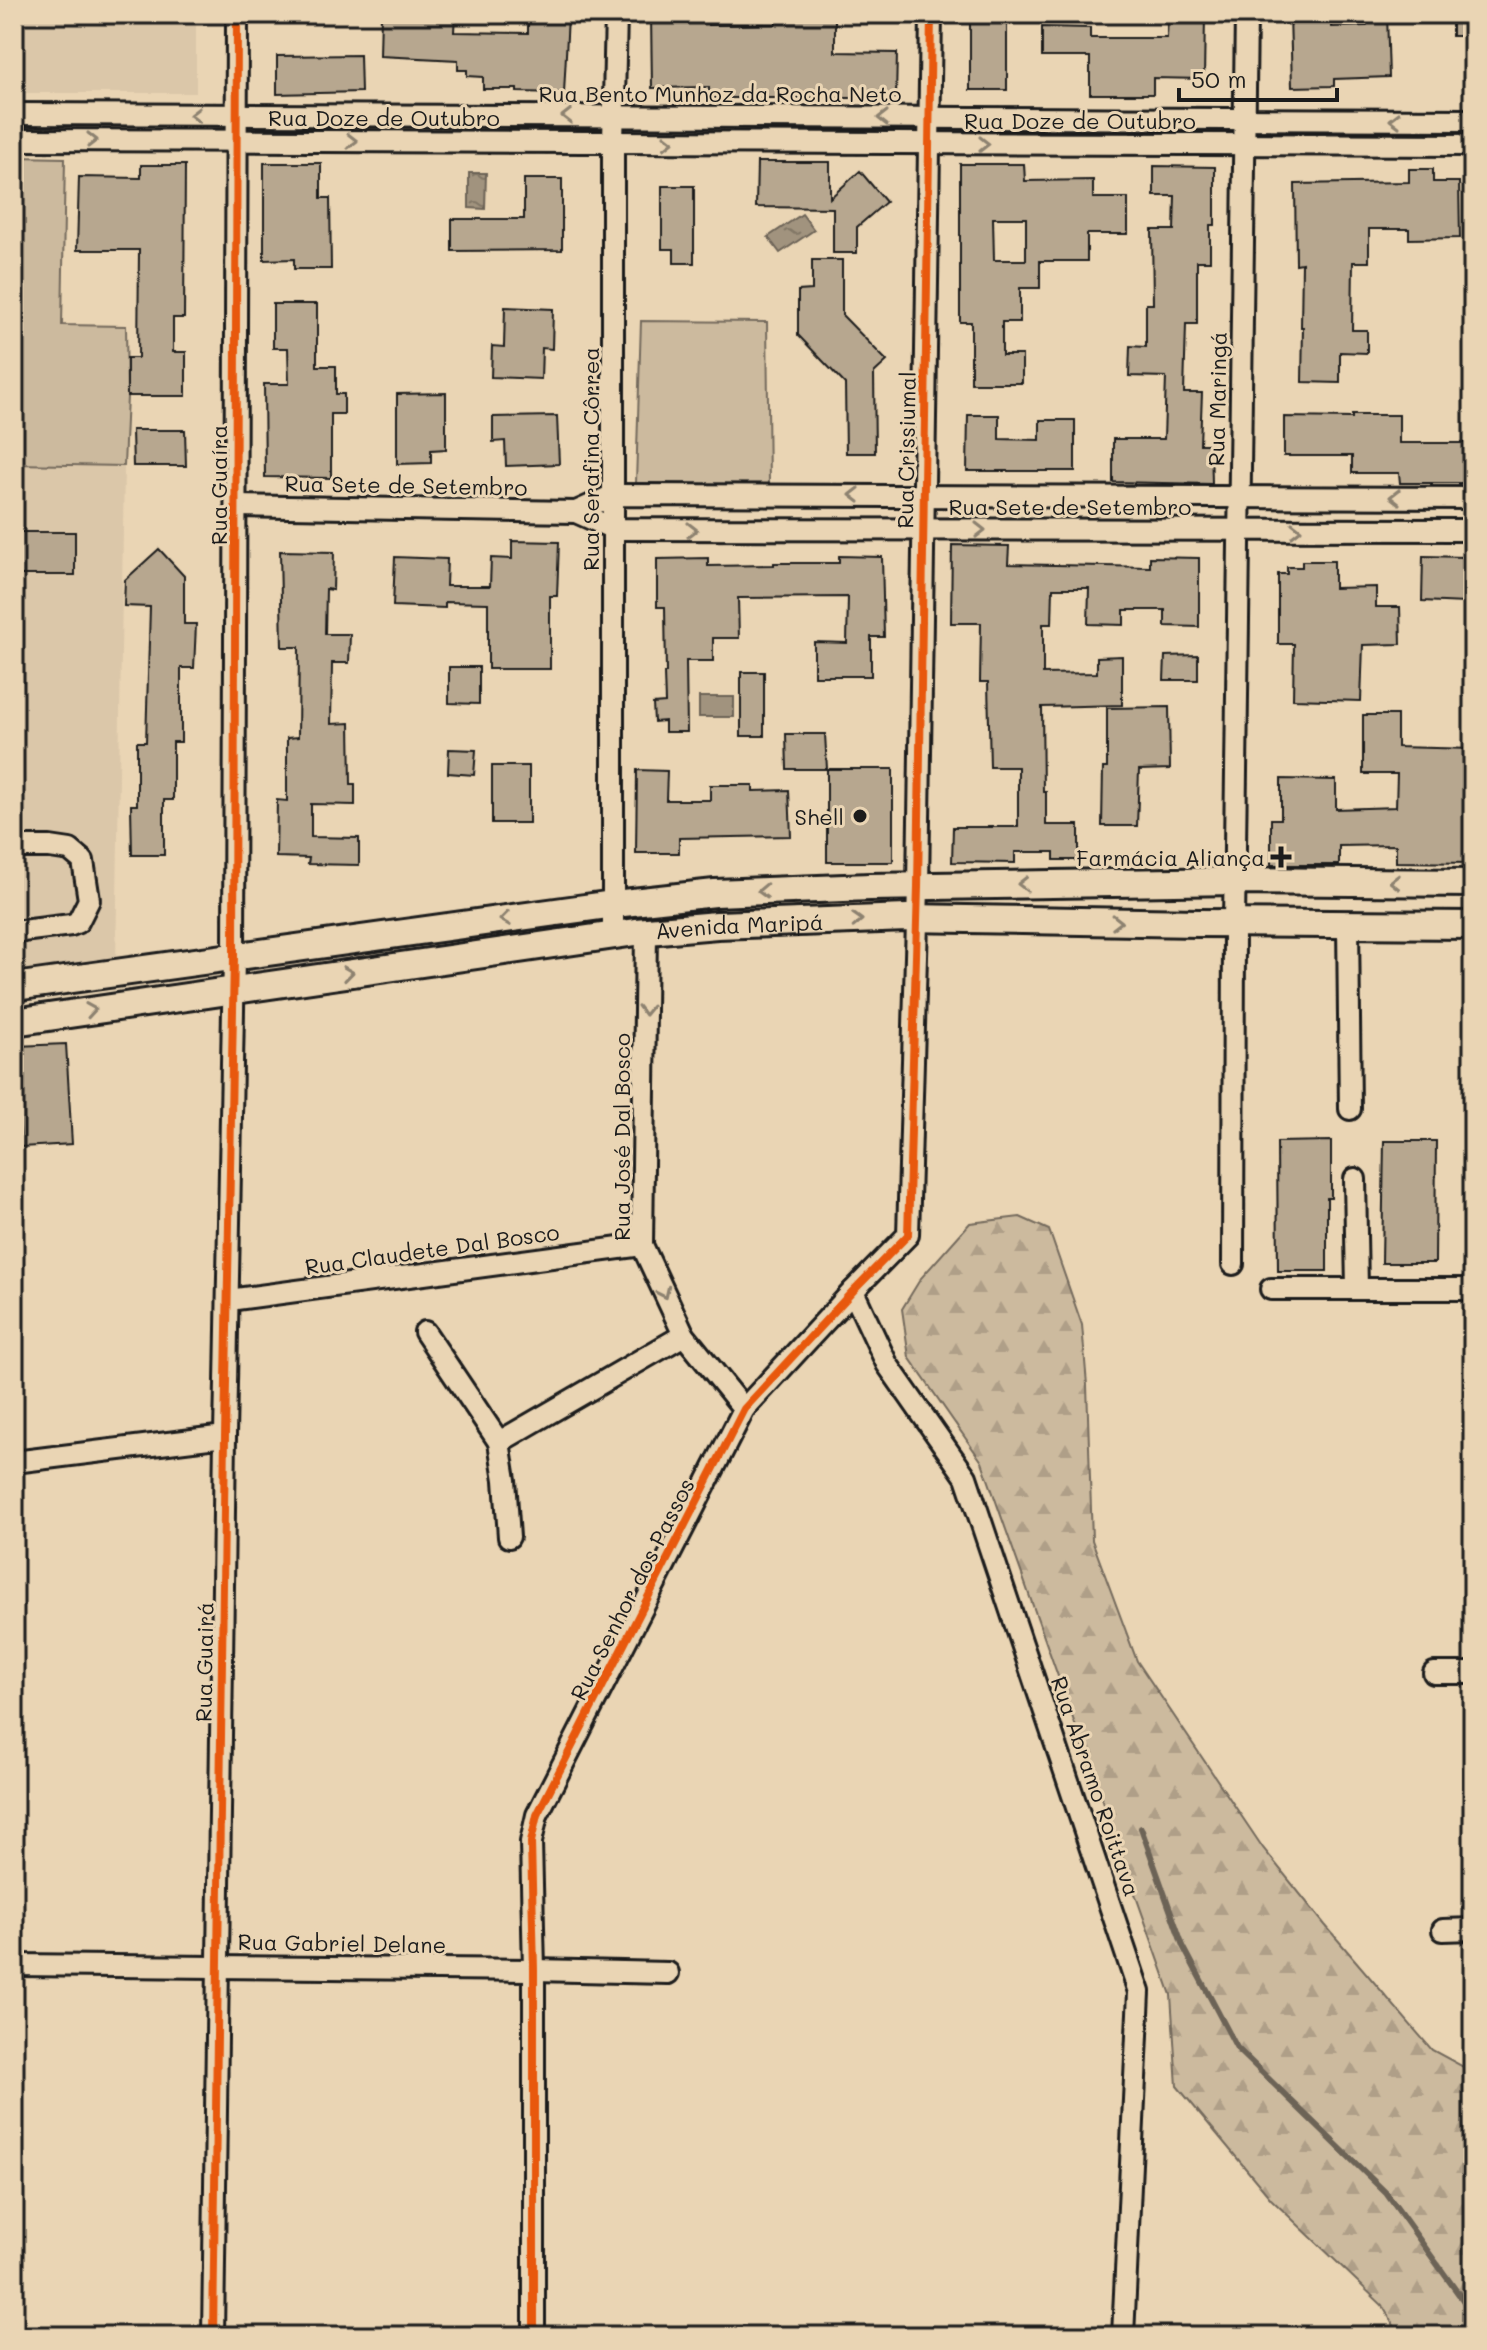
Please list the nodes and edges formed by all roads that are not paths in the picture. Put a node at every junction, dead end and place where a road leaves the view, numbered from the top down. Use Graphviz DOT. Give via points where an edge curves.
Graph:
graph roads {
  1 [pos="237,14"];
  2 [pos="616,14"];
  3 [pos="931,14"];
  4 [pos="1246,14"];
  5 [pos="14,114"];
  6 [pos="237,115"];
  7 [pos="613,116"];
  8 [pos="929,119"];
  9 [pos="1244,119"];
  10 [pos="1473,120"];
  11 [pos="14,140"];
  12 [pos="237,140"];
  13 [pos="613,142"];
  14 [pos="929,144"];
  15 [pos="1244,144"];
  16 [pos="1473,145"];
  17 [pos="614,495"];
  18 [pos="924,496"];
  19 [pos="1240,497"];
  20 [pos="1473,498"];
  21 [pos="236,506"];
  22 [pos="576,512"];
  23 [pos="614,529"];
  24 [pos="1239,529"];
  25 [pos="923,530"];
  26 [pos="1473,530"];
  27 [pos="14,847"];
  28 [pos="1234,881"];
  29 [pos="1473,883"];
  30 [pos="931,886"];
  31 [pos="891,887"];
  32 [pos="646,901"];
  33 [pos="614,904"];
  34 [pos="587,908"];
  35 [pos="916,919"];
  36 [pos="1233,923"];
  37 [pos="1348,924"];
  38 [pos="1473,925"];
  39 [pos="14,932"];
  40 [pos="646,932"];
  41 [pos="613,935"];
  42 [pos="587,939"];
  43 [pos="234,957"];
  44 [pos="14,987"];
  45 [pos="234,989"];
  46 [pos="14,1022"];
  47 [pos="1350,1109"];
  48 [pos="1355,1179"];
  49 [pos="642,1245"];
  50 [pos="1233,1264"];
  51 [pos="1271,1289"];
  52 [pos="1357,1289"];
  53 [pos="1470,1289"];
  54 [pos="853,1291"];
  55 [pos="229,1300"];
  56 [pos="425,1332"];
  57 [pos="684,1335"];
  58 [pos="744,1409"];
  59 [pos="225,1436"];
  60 [pos="499,1442"];
  61 [pos="14,1462"];
  62 [pos="509,1537"];
  63 [pos="1434,1673"];
  64 [pos="1473,1673"];
  65 [pos="1473,1929"];
  66 [pos="1443,1930"];
  67 [pos="14,1965"];
  68 [pos="219,1966"];
  69 [pos="534,1970"];
  70 [pos="668,1973"];
  71 [pos="213,2336"];
  72 [pos="534,2336"];
  73 [pos="1123,2336"];
  1 -- 6 [label="street, Rua Guaíra"];
  2 -- 7 [label="street, Rua Serafina Côrrea"];
  3 -- 8 [label="street, Rua Crissiumal"];
  4 -- 9 [label="street, Rua Maringá"];
  6 -- 5 [label="street, Rua Bento Munhoz da Rocha Neto, one-way"];
  7 -- 6 [label="street, Rua Bento Munhoz da Rocha Neto, one-way"];
  6 -- 12 [label="street, Rua Guaíra"];
  8 -- 7 [label="street, Rua Bento Munhoz da Rocha Neto, one-way"];
  7 -- 13 [label="street, Rua Serafina Côrrea"];
  8 -- 9 [label="street, Rua Bento Munhoz da Rocha Neto"];
  8 -- 14 [label="street, Rua Crissiumal"];
  10 -- 9 [label="street, Rua Bento Munhoz da Rocha Neto, one-way"];
  9 -- 15 [label="street, Rua Maringá"];
  11 -- 12 [label="street, Rua Doze de Outubro, one-way"];
  12 -- 13 [label="street, Rua Doze de Outubro, one-way"];
  12 -- 21 [label="street, Rua Guaíra"];
  13 -- 14 [label="street, Rua Doze de Outubro, one-way"];
  13 -- 17 [label="street, Rua Serafina Côrrea"];
  14 -- 15 [label="street, Rua Doze de Outubro, one-way"];
  14 -- 18 [label="street, Rua Crissiumal"];
  15 -- 16 [label="street, Rua Doze de Outubro"];
  15 -- 19 [label="street, Rua Maringá"];
  18 -- 17 [label="street, Rua Sete de Setembro, one-way"];
  17 -- 22 [label="street, Rua Sete de Setembro"];
  17 -- 23 [label="street, Rua Serafina Côrrea"];
  18 -- 19 [label="street, Rua Sete de Setembro"];
  18 -- 25 [label="street, Rua Crissiumal"];
  20 -- 19 [label="street, Rua Sete de Setembro, one-way"];
  19 -- 24 [label="street, Rua Maringá"];
  21 -- 22 [label="street, Rua Sete de Setembro"];
  21 -- 43 [label="street, Rua Guaíra"];
  22 -- 23 [label="street, Rua Sete de Setembro"];
  23 -- 25 [label="street, Rua Sete de Setembro, one-way"];
  23 -- 33 [label="street, Rua Serafina Côrrea"];
  25 -- 24 [label="street, Rua Sete de Setembro, one-way"];
  24 -- 26 [label="street, Rua Sete de Setembro, one-way"];
  24 -- 28 [label="street, Rua Maringá"];
  25 -- 30 [label="street, Rua Crissiumal"];
  27 -- 39 [label="street" via="70,850 83,861 89,900 71,925"];
  29 -- 28 [label="main road, Avenida Maripá, one-way"];
  28 -- 30 [label="main road, Avenida Maripá, one-way"];
  28 -- 36 [label="main road" via="1223,890 1222,905"];
  28 -- 36 [label="main road" via="1246,890 1246,903"];
  30 -- 31 [label="main road, Avenida Maripá"];
  30 -- 35 [label="main road" via="933,909"];
  31 -- 32 [label="main road, Avenida Maripá, one-way" via="715,893"];
  31 -- 35 [label="main road" via="901,910"];
  32 -- 33 [label="main road, Avenida Maripá"];
  32 -- 40 [label="main road" via="638,910"];
  33 -- 34 [label="main road, Avenida Maripá"];
  33 -- 41 [label="street, Rua Serafina Côrrea"];
  34 -- 42 [label="main road" via="597,927"];
  34 -- 43 [label="main road, Avenida Maripá, one-way"];
  35 -- 36 [label="main road, Avenida Maripá, one-way"];
  40 -- 35 [label="main road, Avenida Maripá, one-way"];
  35 -- 54 [label="street, Rua Senhor dos Passos" via="908,1235"];
  36 -- 37 [label="main road, Avenida Maripá"];
  36 -- 50 [label="street"];
  37 -- 38 [label="main road, Avenida Maripá"];
  37 -- 47 [label="street"];
  40 -- 41 [label="main road, Avenida Maripá"];
  40 -- 49 [label="street, Rua José Dal Bosco, one-way"];
  41 -- 42 [label="main road, Avenida Maripá"];
  45 -- 42 [label="main road, Avenida Maripá, one-way"];
  43 -- 44 [label="main road, Avenida Maripá"];
  43 -- 45 [label="street, Rua Guaíra"];
  46 -- 45 [label="main road, Avenida Maripá, one-way"];
  45 -- 55 [label="street, Rua Guairá"];
  48 -- 52 [label="street"];
  49 -- 55 [label="street, Rua Claudete Dal Bosco"];
  49 -- 57 [label="street, Rua José Dal Bosco, one-way"];
  51 -- 52 [label="street"];
  52 -- 53 [label="street"];
  54 -- 58 [label="street, Rua Senhor dos Passos"];
  54 -- 73 [label="street, Rua Abramo Roittava" via="887,1364 966,1477 1139,1992"];
  55 -- 59 [label="street, Rua Guairá"];
  56 -- 60 [label="street"];
  57 -- 58 [label="street, Rua José Dal Bosco"];
  57 -- 60 [label="street"];
  58 -- 69 [label="street, Rua Senhor dos Passos" via="537,1815 531,1842"];
  59 -- 61 [label="street"];
  59 -- 68 [label="street, Rua Guairá"];
  60 -- 62 [label="street"];
  63 -- 64 [label="street"];
  65 -- 66 [label="street"];
  67 -- 68 [label="street, Rua Gabriel Delane"];
  68 -- 69 [label="street, Rua Gabriel Delane"];
  68 -- 71 [label="street, Rua Guairá"];
  69 -- 70 [label="street, Rua Gabriel Delane"];
  69 -- 72 [label="street, Rua Senhor dos Passos"];
}
